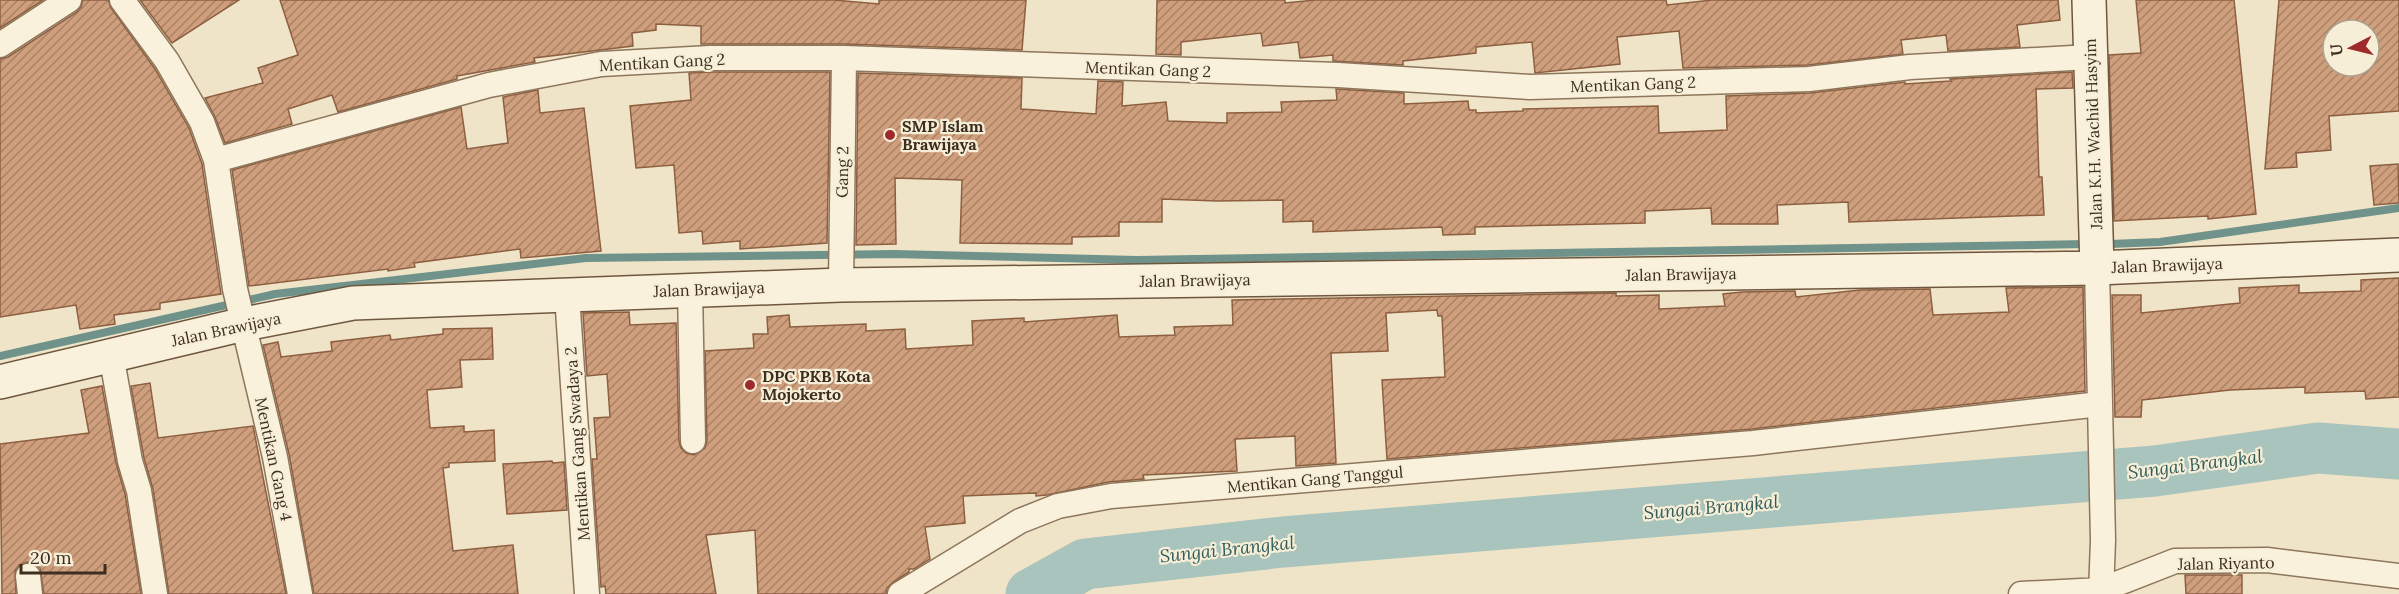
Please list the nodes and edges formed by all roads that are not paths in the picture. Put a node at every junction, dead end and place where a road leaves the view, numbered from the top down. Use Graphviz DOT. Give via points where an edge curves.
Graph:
graph roads {
  1 [pos="69,0"];
  2 [pos="122,0"];
  3 [pos="2089,0"];
  4 [pos="0,45"];
  5 [pos="2090,57"];
  6 [pos="844,58"];
  7 [pos="216,160"];
  8 [pos="2399,255"];
  9 [pos="2097,268"];
  10 [pos="841,274"];
  11 [pos="690,290"];
  12 [pos="567,294"];
  13 [pos="240,308"];
  14 [pos="111,354"];
  15 [pos="0,382"];
  16 [pos="2101,415"];
  17 [pos="693,441"];
  18 [pos="2399,576"];
  19 [pos="2101,592"];
  20 [pos="154,594"];
  21 [pos="300,594"];
  22 [pos="586,594"];
  23 [pos="900,594"];
  24 [pos="2021,594"];
  1 -- 4 [label="street"];
  2 -- 7 [label="street, Mentikan Gang 4" via="167,61 202,122"];
  3 -- 5 [label="main road, Jalan K.H. Wachid Hasyim"];
  5 -- 6 [label="street, Mentikan Gang 2" via="1910,67 1809,79 1530,87 1338,75"];
  5 -- 9 [label="main road, Jalan K.H. Wachid Hasyim"];
  6 -- 7 [label="street, Mentikan Gang 2" via="710,58 602,64 489,85"];
  6 -- 10 [label="street, Gang 2"];
  7 -- 13 [label="street, Mentikan Gang 4"];
  8 -- 9 [label="main road, Jalan Brawijaya"];
  9 -- 10 [label="main road, Jalan Brawijaya"];
  9 -- 16 [label="street"];
  10 -- 11 [label="main road, Jalan Brawijaya"];
  11 -- 12 [label="main road, Jalan Brawijaya"];
  11 -- 17 [label="street"];
  12 -- 13 [label="main road, Jalan Brawijaya"];
  12 -- 22 [label="street, Mentikan Gang Swadaya 2"];
  13 -- 14 [label="main road, Jalan Brawijaya"];
  13 -- 21 [label="street, Mentikan Gang 4" via="275,457"];
  14 -- 15 [label="main road, Jalan Brawijaya"];
  14 -- 20 [label="street" via="139,491"];
  16 -- 19 [label="street"];
  16 -- 23 [label="street, Mentikan Gang Tanggul" via="1111,496 1058,506 1020,521"];
  18 -- 19 [label="street, Jalan Riyanto" via="2267,560 2175,561"];
  19 -- 24 [label="street, Jalan Riyanto"];
}
